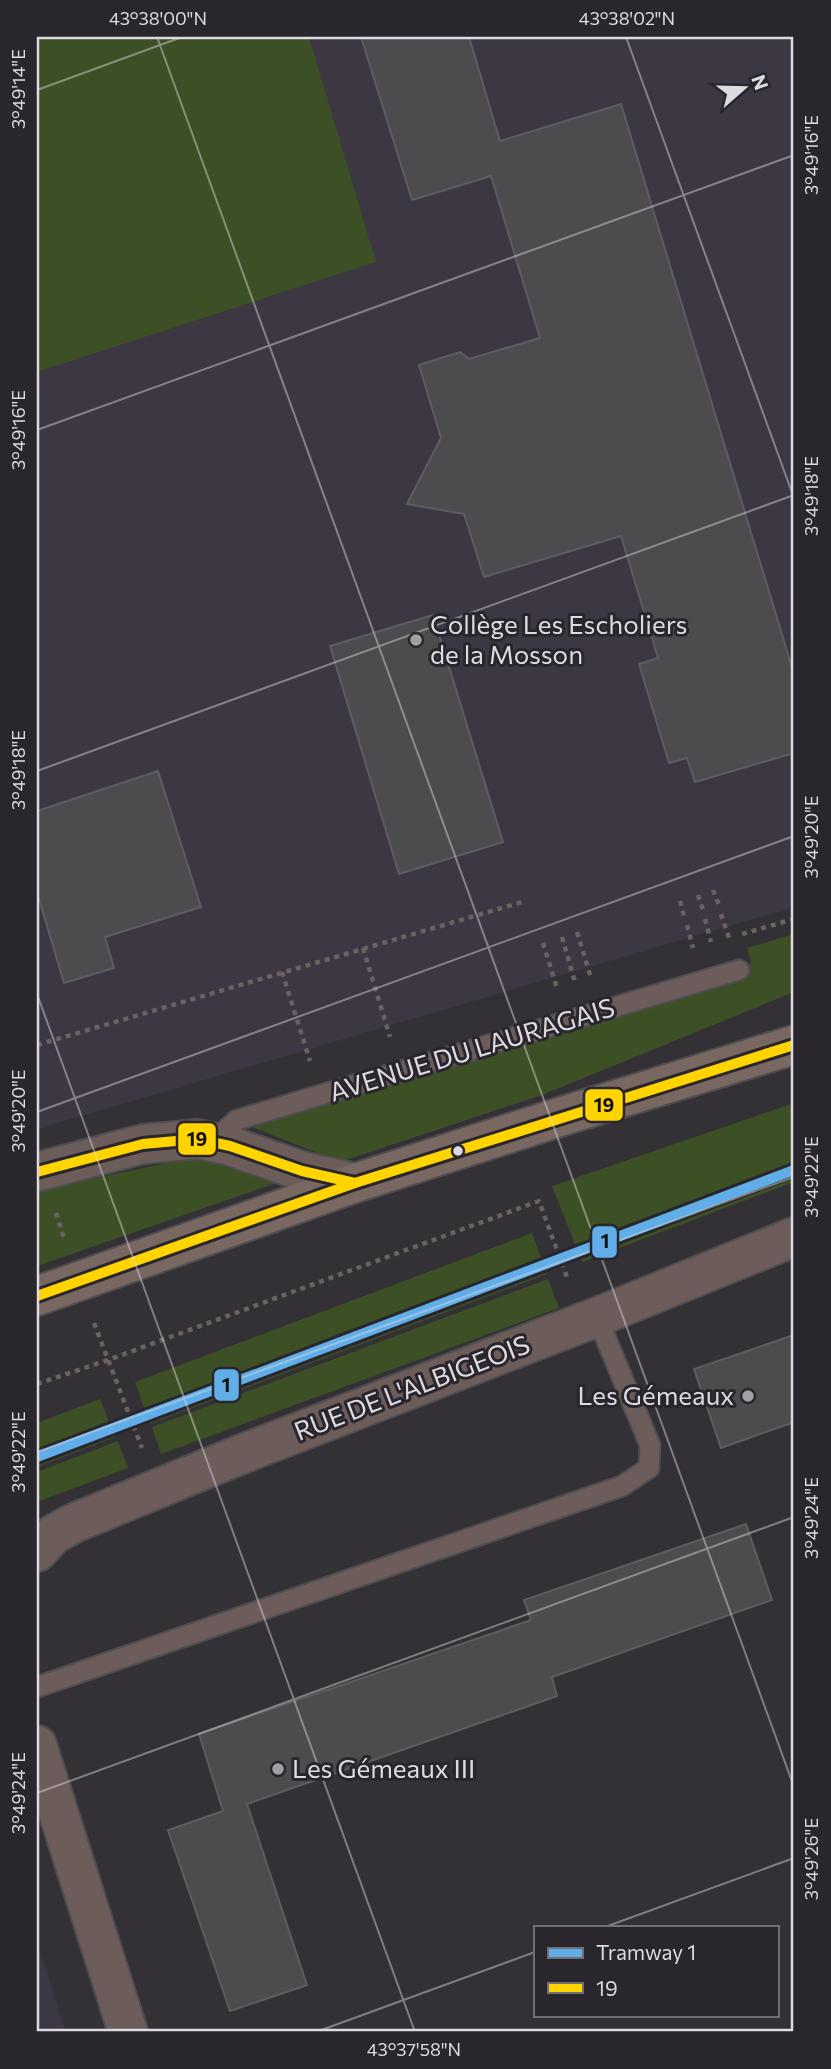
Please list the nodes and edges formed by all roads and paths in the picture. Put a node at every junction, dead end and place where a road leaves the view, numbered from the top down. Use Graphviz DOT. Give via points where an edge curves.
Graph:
graph roads {
  1 [pos="713,890"];
  2 [pos="698,895"];
  3 [pos="680,901"];
  4 [pos="522,902"];
  5 [pos="719,905"];
  6 [pos="703,910"];
  7 [pos="721,914"];
  8 [pos="684,916"];
  9 [pos="705,919"];
  10 [pos="687,925"];
  11 [pos="577,932"];
  12 [pos="562,937"];
  13 [pos="729,938"];
  14 [pos="543,943"];
  15 [pos="712,943"];
  16 [pos="363,948"];
  17 [pos="693,949"];
  18 [pos="739,970"];
  19 [pos="282,972"];
  20 [pos="591,979"];
  21 [pos="576,983"];
  22 [pos="557,988"];
  23 [pos="390,1038"];
  24 [pos="37,1045"];
  25 [pos="794,1045"];
  26 [pos="310,1061"];
  27 [pos="212,1142"];
  28 [pos="37,1171"];
  29 [pos="355,1183"];
  30 [pos="794,1237"];
  31 [pos="568,1280"];
  32 [pos="37,1296"];
  33 [pos="597,1317"];
  34 [pos="108,1360"];
  35 [pos="37,1384"];
  36 [pos="158,1488"];
  37 [pos="37,1552"];
  38 [pos="37,1687"];
  39 [pos="40,1770"];
  40 [pos="128,2032"];
  1 -- 5 [label="path"];
  2 -- 6 [label="path"];
  3 -- 8 [label="path"];
  4 -- 16 [label="path"];
  7 -- 13 [label="path"];
  9 -- 15 [label="path"];
  10 -- 17 [label="path"];
  11 -- 20 [label="path"];
  12 -- 21 [label="path"];
  14 -- 22 [label="path"];
  16 -- 19 [label="path"];
  16 -- 23 [label="path"];
  18 -- 27 [label="lane, AVENUE DU LAURAGAIS" via="237,1120"];
  19 -- 24 [label="path"];
  19 -- 26 [label="path"];
  25 -- 29 [label="main road"];
  27 -- 28 [label="street" via="143,1144"];
  27 -- 29 [label="street"];
  29 -- 32 [label="main road"];
  30 -- 33 [label="street, RUE DE L'ALBIGEOIS"];
  31 -- 34 [label="path" via="539,1201"];
  33 -- 36 [label="street, RUE DE L'ALBIGEOIS"];
  33 -- 38 [label="lane" via="649,1446 649,1468 622,1486"];
  34 -- 35 [label="path"];
  34 -- 36 [label="path"];
  36 -- 37 [label="street, RUE DE L'ALBIGEOIS" via="74,1522"];
  39 -- 40 [label="street"];
}
